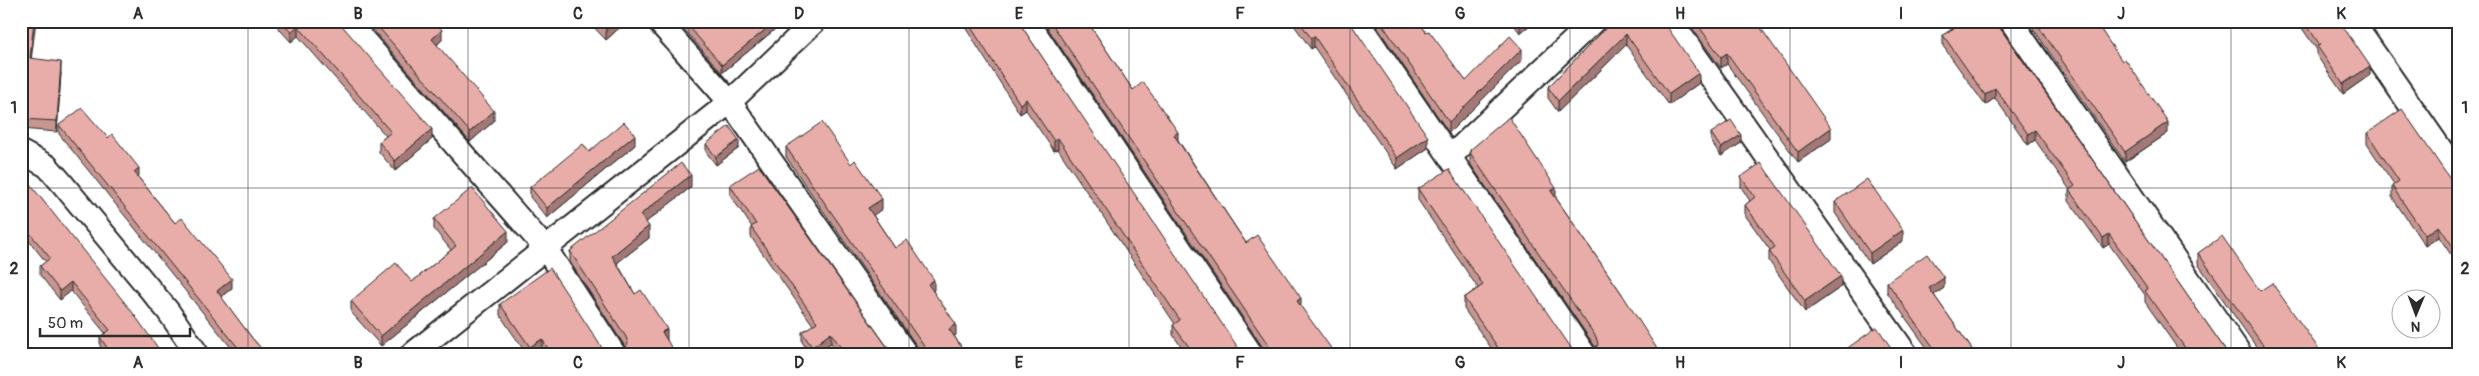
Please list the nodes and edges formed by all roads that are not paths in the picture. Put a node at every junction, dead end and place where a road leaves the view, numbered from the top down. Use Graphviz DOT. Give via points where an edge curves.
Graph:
graph roads {
  1 [pos="347,21"];
  2 [pos="658,21"];
  3 [pos="815,21"];
  4 [pos="1027,21"];
  5 [pos="1357,21"];
  6 [pos="1594,21"];
  7 [pos="1671,21"];
  8 [pos="2011,21"];
  9 [pos="2352,21"];
  10 [pos="730,102"];
  11 [pos="21,152"];
  12 [pos="1450,156"];
  13 [pos="2458,174"];
  14 [pos="546,249"];
  15 [pos="198,355"];
  16 [pos="412,355"];
  17 [pos="615,355"];
  18 [pos="907,355"];
  19 [pos="1252,355"];
  20 [pos="1585,355"];
  21 [pos="1907,355"];
  22 [pos="2241,355"];
  1 -- 14 [label="street"];
  2 -- 10 [label="street"];
  3 -- 10 [label="street"];
  4 -- 19 [label="street"];
  5 -- 12 [label="street"];
  6 -- 12 [label="street"];
  7 -- 21 [label="street"];
  8 -- 22 [label="street"];
  9 -- 13 [label="street"];
  10 -- 14 [label="street"];
  10 -- 18 [label="street"];
  11 -- 15 [label="street" via="47,166 61,182 168,310"];
  12 -- 20 [label="street"];
  14 -- 16 [label="street"];
  14 -- 17 [label="street"];
}
